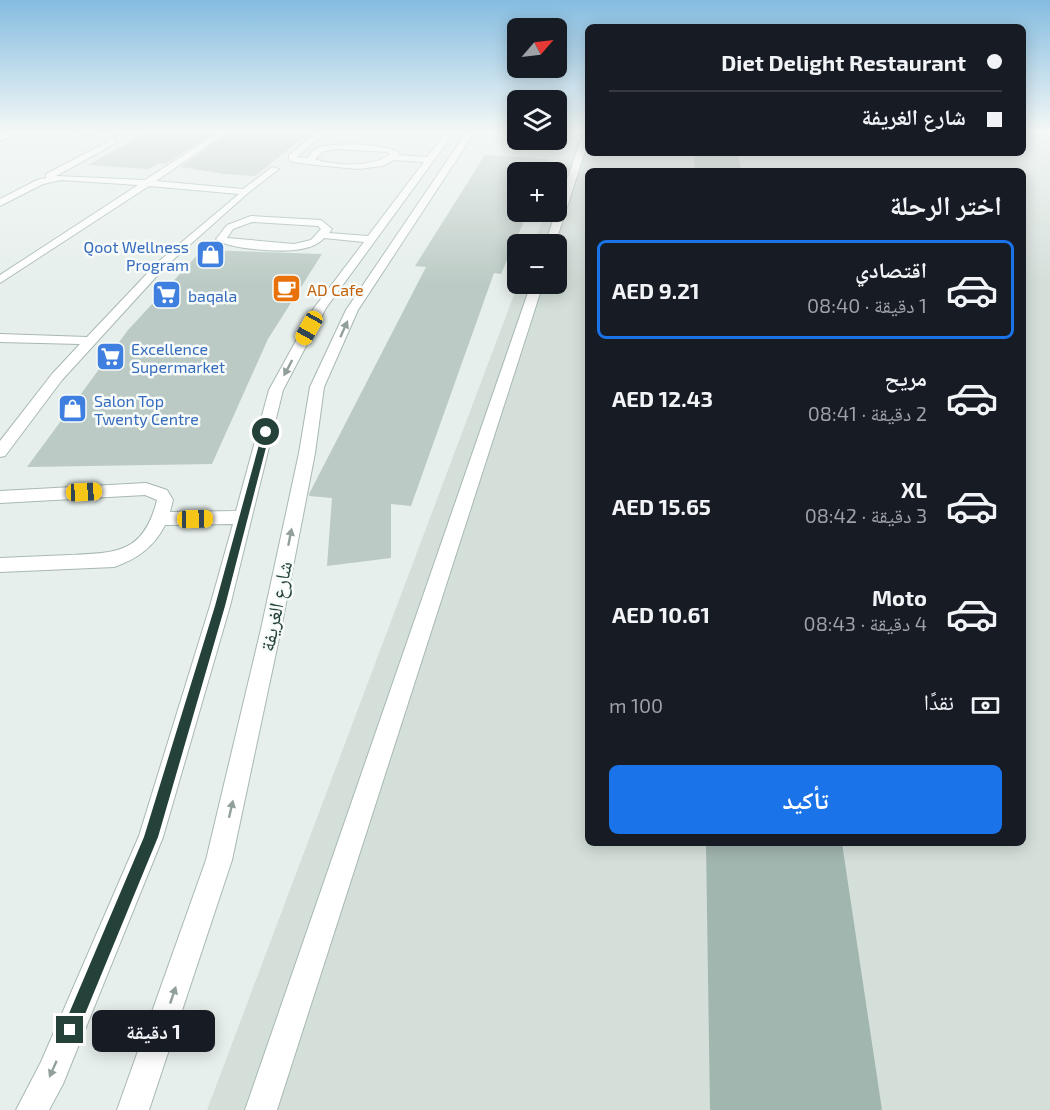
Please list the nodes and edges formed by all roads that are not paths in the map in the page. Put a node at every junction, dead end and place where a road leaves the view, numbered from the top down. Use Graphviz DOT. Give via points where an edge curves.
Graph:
graph roads {
  1 [pos="42,182"];
  2 [pos="134,182"];
  3 [pos="258,182"];
  4 [pos="413,182"];
  5 [pos="437,182"];
  6 [pos="571,182"];
  7 [pos="150,183"];
  8 [pos="244,192"];
  9 [pos="0,203"];
  10 [pos="553,234"];
  11 [pos="322,235"];
  12 [pos="194,237"];
  13 [pos="221,239"];
  14 [pos="370,239"];
  15 [pos="0,280"];
  16 [pos="534,294"];
  17 [pos="0,338"];
  18 [pos="90,341"];
  19 [pos="0,452"];
  20 [pos="0,496"];
  21 [pos="244,518"];
  22 [pos="158,519"];
  23 [pos="0,565"];
  24 [pos="32,1110"];
  25 [pos="133,1110"];
  26 [pos="261,1110"];
  1 -- 9 [label="street"];
  2 -- 7 [label="street"];
  3 -- 8 [label="street"];
  4 -- 14 [label="street"];
  25 -- 5 [label="street, شارع الغريفة, one-way" via="219,860 271,629 317,387 352,310"];
  6 -- 10 [label="street"];
  7 -- 8 [label="street"];
  7 -- 15 [label="street"];
  8 -- 12 [label="street"];
  11 -- 13 [label="street" via="315,242 294,248 228,243"];
  11 -- 13 [label="street" via="327,227 321,223 251,219 230,227"];
  11 -- 14 [label="street"];
  12 -- 13 [label="street"];
  12 -- 18 [label="street" via="162,264"];
  14 -- 21 [label="street, one-way" via="320,308 276,390"];
  16 -- 26 [label="street"];
  17 -- 18 [label="street"];
  18 -- 19 [label="street"];
  20 -- 22 [label="street" via="146,489 161,494 165,500"];
  21 -- 22 [label="street"];
  21 -- 24 [label="street, one-way" via="151,837 52,1073"];
  22 -- 23 [label="street" via="145,544 114,560"];
}
